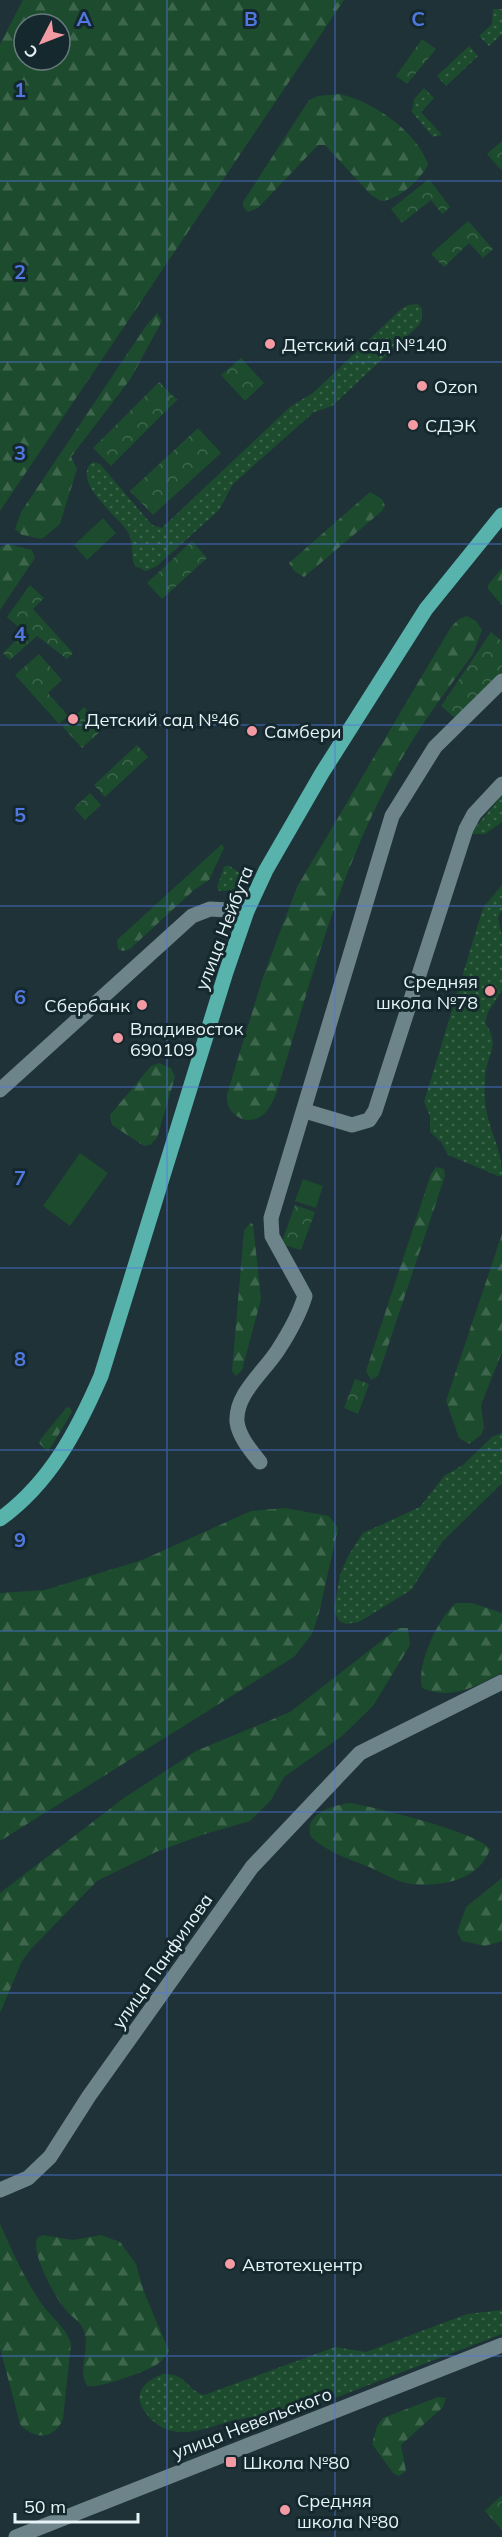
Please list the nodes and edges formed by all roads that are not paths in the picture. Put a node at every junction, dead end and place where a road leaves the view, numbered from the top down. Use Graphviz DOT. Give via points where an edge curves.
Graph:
graph roads {
  1 [pos="502,515"];
  2 [pos="502,681"];
  3 [pos="502,784"];
  4 [pos="247,911"];
  5 [pos="0,1090"];
  6 [pos="305,1111"];
  7 [pos="260,1462"];
  8 [pos="0,1519"];
  9 [pos="502,1682"];
  10 [pos="0,2190"];
  11 [pos="502,2345"];
  12 [pos="16,2537"];
  1 -- 4 [label="main road, улица Нейбута" via="452,575 387,667 285,836"];
  2 -- 6 [label="street" via="435,747 392,816"];
  3 -- 6 [label="street" via="474,814 466,829 375,1111 369,1120 352,1125"];
  4 -- 5 [label="street" via="210,909 192,916"];
  4 -- 8 [label="main road, улица Нейбута" via="100,1376 83,1416 56,1462 44,1479"];
  6 -- 7 [label="street" via="270,1227 305,1296 298,1317 240,1401 237,1416 239,1432"];
  9 -- 10 [label="street, улица Панфилова" via="360,1753 252,1867 50,2157 28,2178"];
  11 -- 12 [label="street, улица Невельского"];
}
